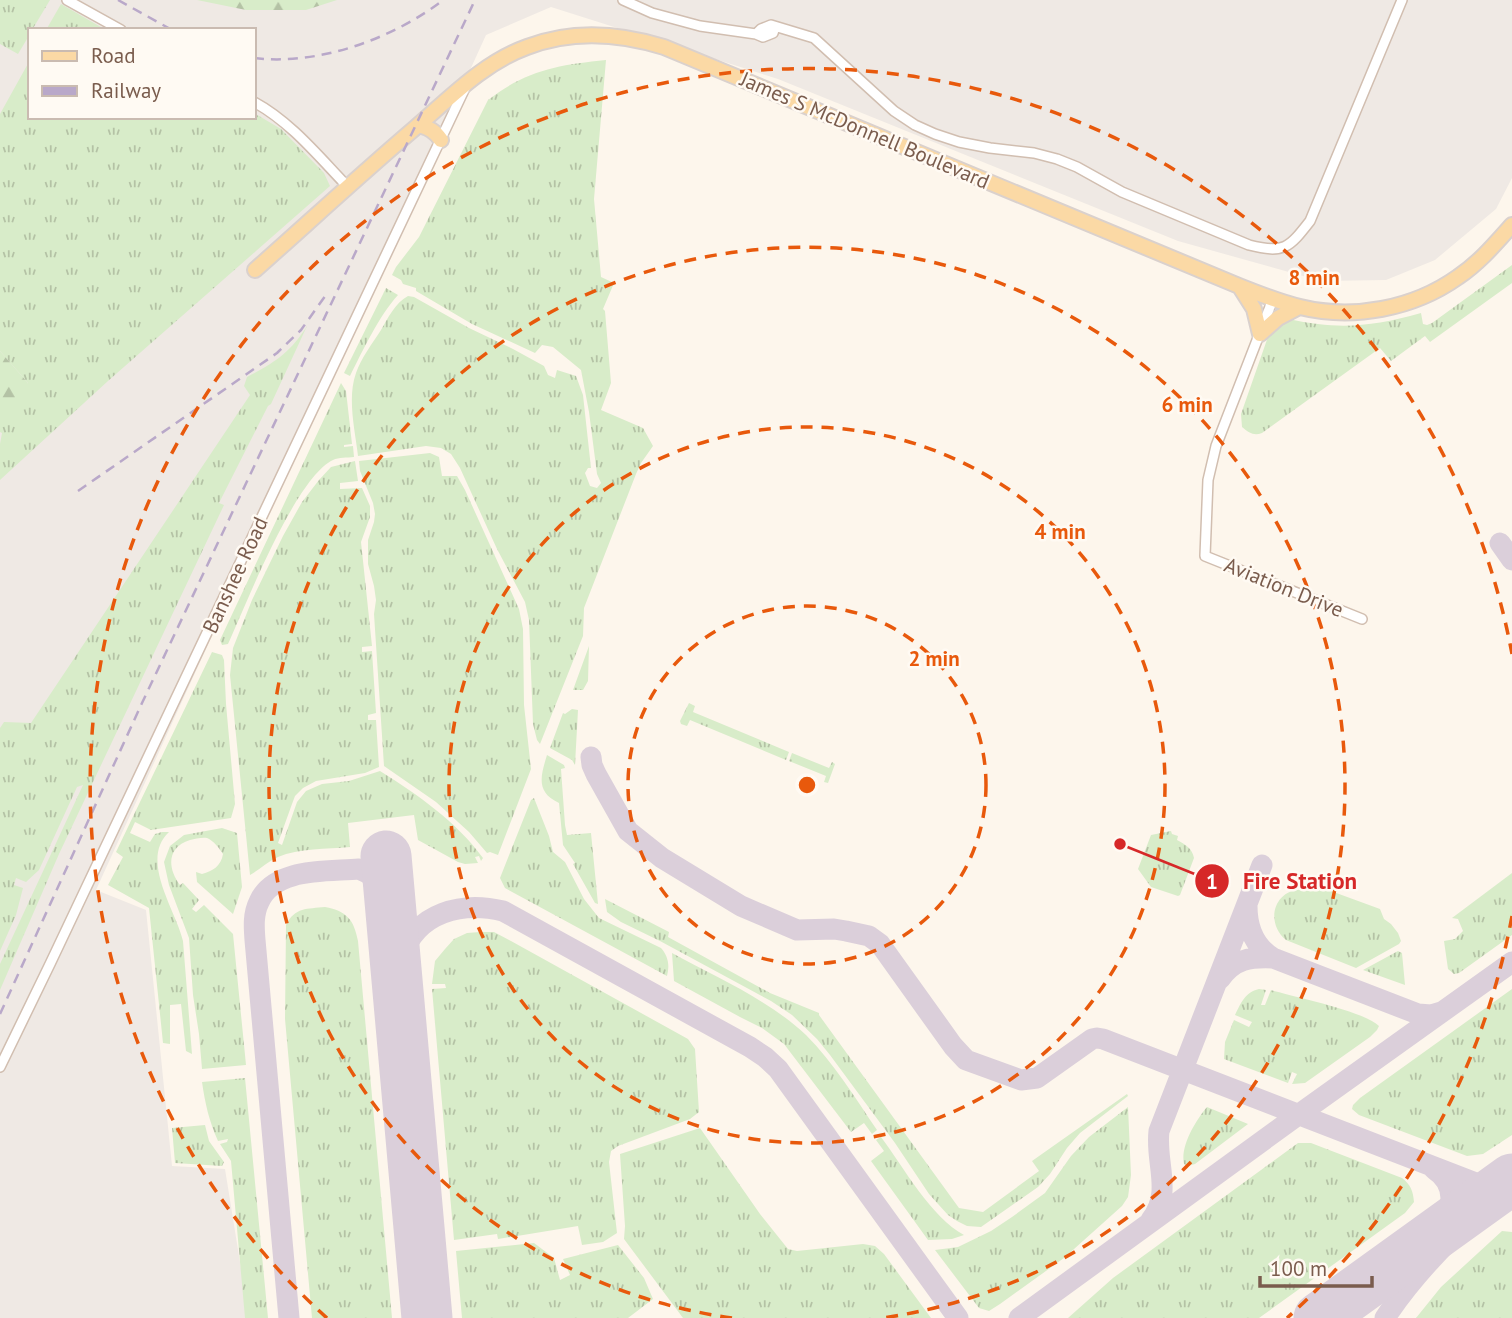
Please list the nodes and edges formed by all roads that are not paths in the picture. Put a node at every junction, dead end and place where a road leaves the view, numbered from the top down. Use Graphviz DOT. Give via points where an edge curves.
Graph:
graph roads {
  1 [pos="67,0"];
  2 [pos="623,0"];
  3 [pos="1402,0"];
  4 [pos="117,28"];
  5 [pos="468,83"];
  6 [pos="256,103"];
  7 [pos="419,125"];
  8 [pos="441,140"];
  9 [pos="348,187"];
  10 [pos="1512,216"];
  11 [pos="1512,225"];
  12 [pos="1496,243"];
  13 [pos="255,270"];
  14 [pos="1239,286"];
  15 [pos="1273,299"];
  16 [pos="1299,307"];
  17 [pos="1260,334"];
  18 [pos="1362,619"];
  19 [pos="0,1067"];
  1 -- 4 [label="street"];
  2 -- 3 [label="street" via="700,26 764,37 775,27 814,38 915,125 970,145 1057,159 1122,192 1267,250 1294,242 1310,221"];
  5 -- 7 [label="main road, James S McDonnell Boulevard"];
  5 -- 8 [label="street, Banshee Road"];
  5 -- 14 [label="main road, James S McDonnell Boulevard" via="504,57 541,42 588,35 651,43"];
  6 -- 9 [label="street" via="289,126"];
  7 -- 8 [label="main road"];
  7 -- 9 [label="main road, James S McDonnell Boulevard"];
  8 -- 19 [label="street, Banshee Road"];
  9 -- 13 [label="main road, James S McDonnell Boulevard"];
  10 -- 12 [label="main road"];
  11 -- 12 [label="main road, James S McDonnell Boulevard"];
  12 -- 16 [label="main road, James S McDonnell Boulevard" via="1458,278 1407,302 1348,312"];
  14 -- 15 [label="main road, James S McDonnell Boulevard"];
  14 -- 17 [label="main road" via="1254,309"];
  15 -- 16 [label="main road, James S McDonnell Boulevard"];
  15 -- 17 [label="street"];
  16 -- 17 [label="main road"];
  17 -- 18 [label="street, Aviation Drive" via="1216,446 1208,480 1205,556"];
}
